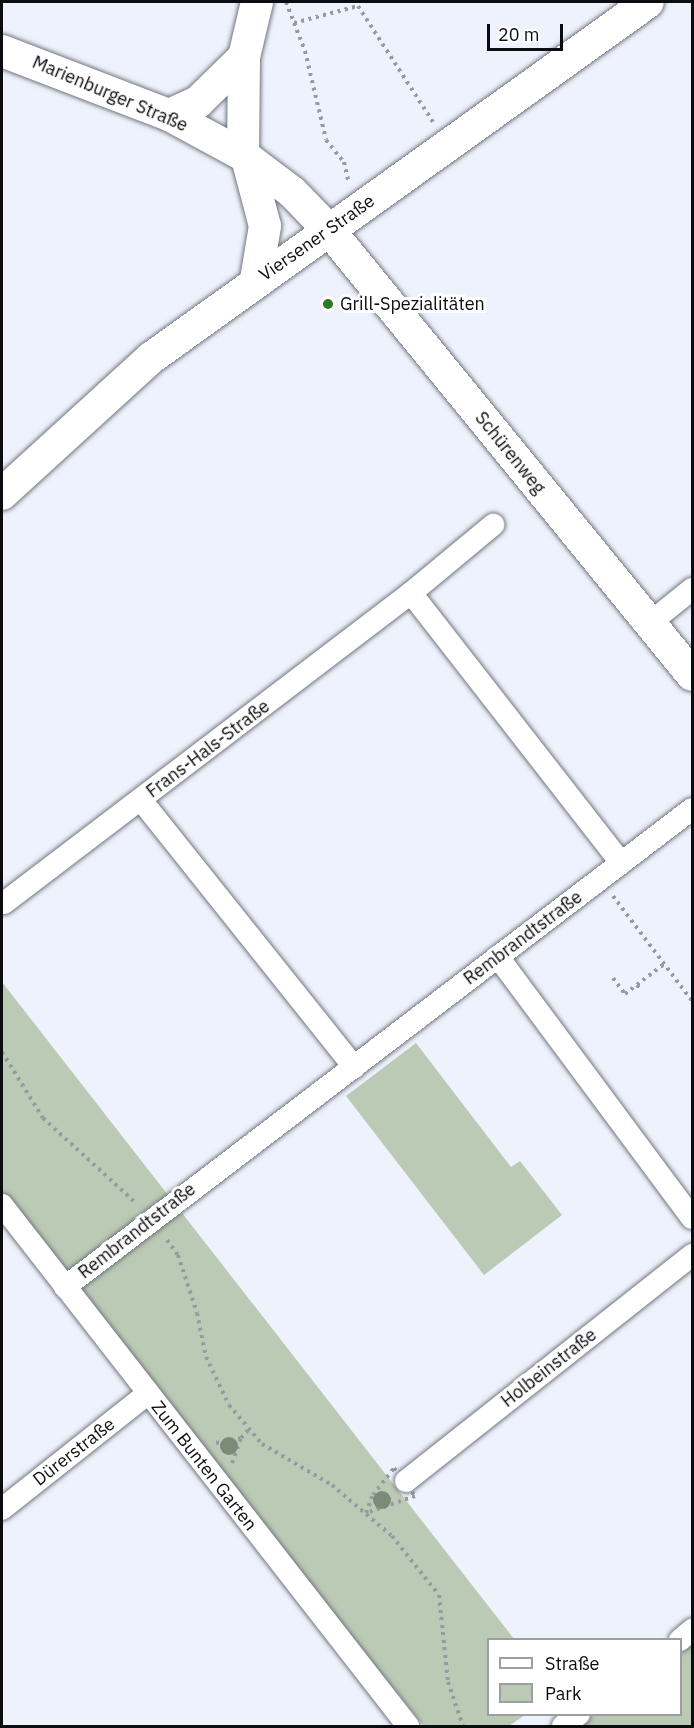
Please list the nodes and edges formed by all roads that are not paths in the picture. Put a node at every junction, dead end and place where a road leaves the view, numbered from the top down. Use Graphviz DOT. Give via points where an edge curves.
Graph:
graph roads {
  1 [pos="257,2"];
  2 [pos="648,2"];
  3 [pos="2,51"];
  4 [pos="244,57"];
  5 [pos="169,116"];
  6 [pos="245,157"];
  7 [pos="329,230"];
  8 [pos="256,280"];
  9 [pos="2,494"];
  10 [pos="493,525"];
  11 [pos="693,589"];
  12 [pos="411,593"];
  13 [pos="650,623"];
  14 [pos="693,675"];
  15 [pos="141,800"];
  16 [pos="693,809"];
  17 [pos="621,863"];
  18 [pos="4,903"];
  19 [pos="498,957"];
  20 [pos="354,1067"];
  21 [pos="2,1205"];
  22 [pos="693,1218"];
  23 [pos="693,1255"];
  24 [pos="65,1287"];
  25 [pos="147,1394"];
  26 [pos="405,1482"];
  27 [pos="2,1509"];
  28 [pos="576,1716"];
  29 [pos="408,1726"];
  30 [pos="562,1726"];
  1 -- 4 [label="main road"];
  2 -- 7 [label="main road, Viersener Straße"];
  3 -- 5 [label="main road, Marienburger Straße"];
  4 -- 5 [label="main road" via="198,102"];
  4 -- 6 [label="main road"];
  5 -- 6 [label="main road, Marienburger Straße"];
  6 -- 7 [label="main road, Marienburger Straße" via="292,192"];
  6 -- 8 [label="main road" via="265,226"];
  7 -- 8 [label="main road, Viersener Straße"];
  7 -- 13 [label="main road, Schürenweg"];
  8 -- 9 [label="main road, Viersener Straße" via="142,365"];
  10 -- 12 [label="street, Frans-Hals-Straße"];
  11 -- 13 [label="street"];
  12 -- 15 [label="street, Frans-Hals-Straße"];
  12 -- 17 [label="street"];
  13 -- 14 [label="main road, Schürenweg"];
  15 -- 18 [label="street, Frans-Hals-Straße"];
  15 -- 20 [label="street"];
  16 -- 17 [label="street, Rembrandtstraße"];
  17 -- 19 [label="street, Rembrandtstraße"];
  19 -- 20 [label="street, Rembrandtstraße"];
  19 -- 22 [label="street"];
  20 -- 24 [label="street, Rembrandtstraße"];
  21 -- 24 [label="street, Zum Bunten Garten"];
  23 -- 26 [label="street, Holbeinstraße"];
  24 -- 25 [label="street, Zum Bunten Garten"];
  25 -- 27 [label="street, Dürerstraße"];
  25 -- 29 [label="street, Zum Bunten Garten"];
  28 -- 30 [label="street"];
}
